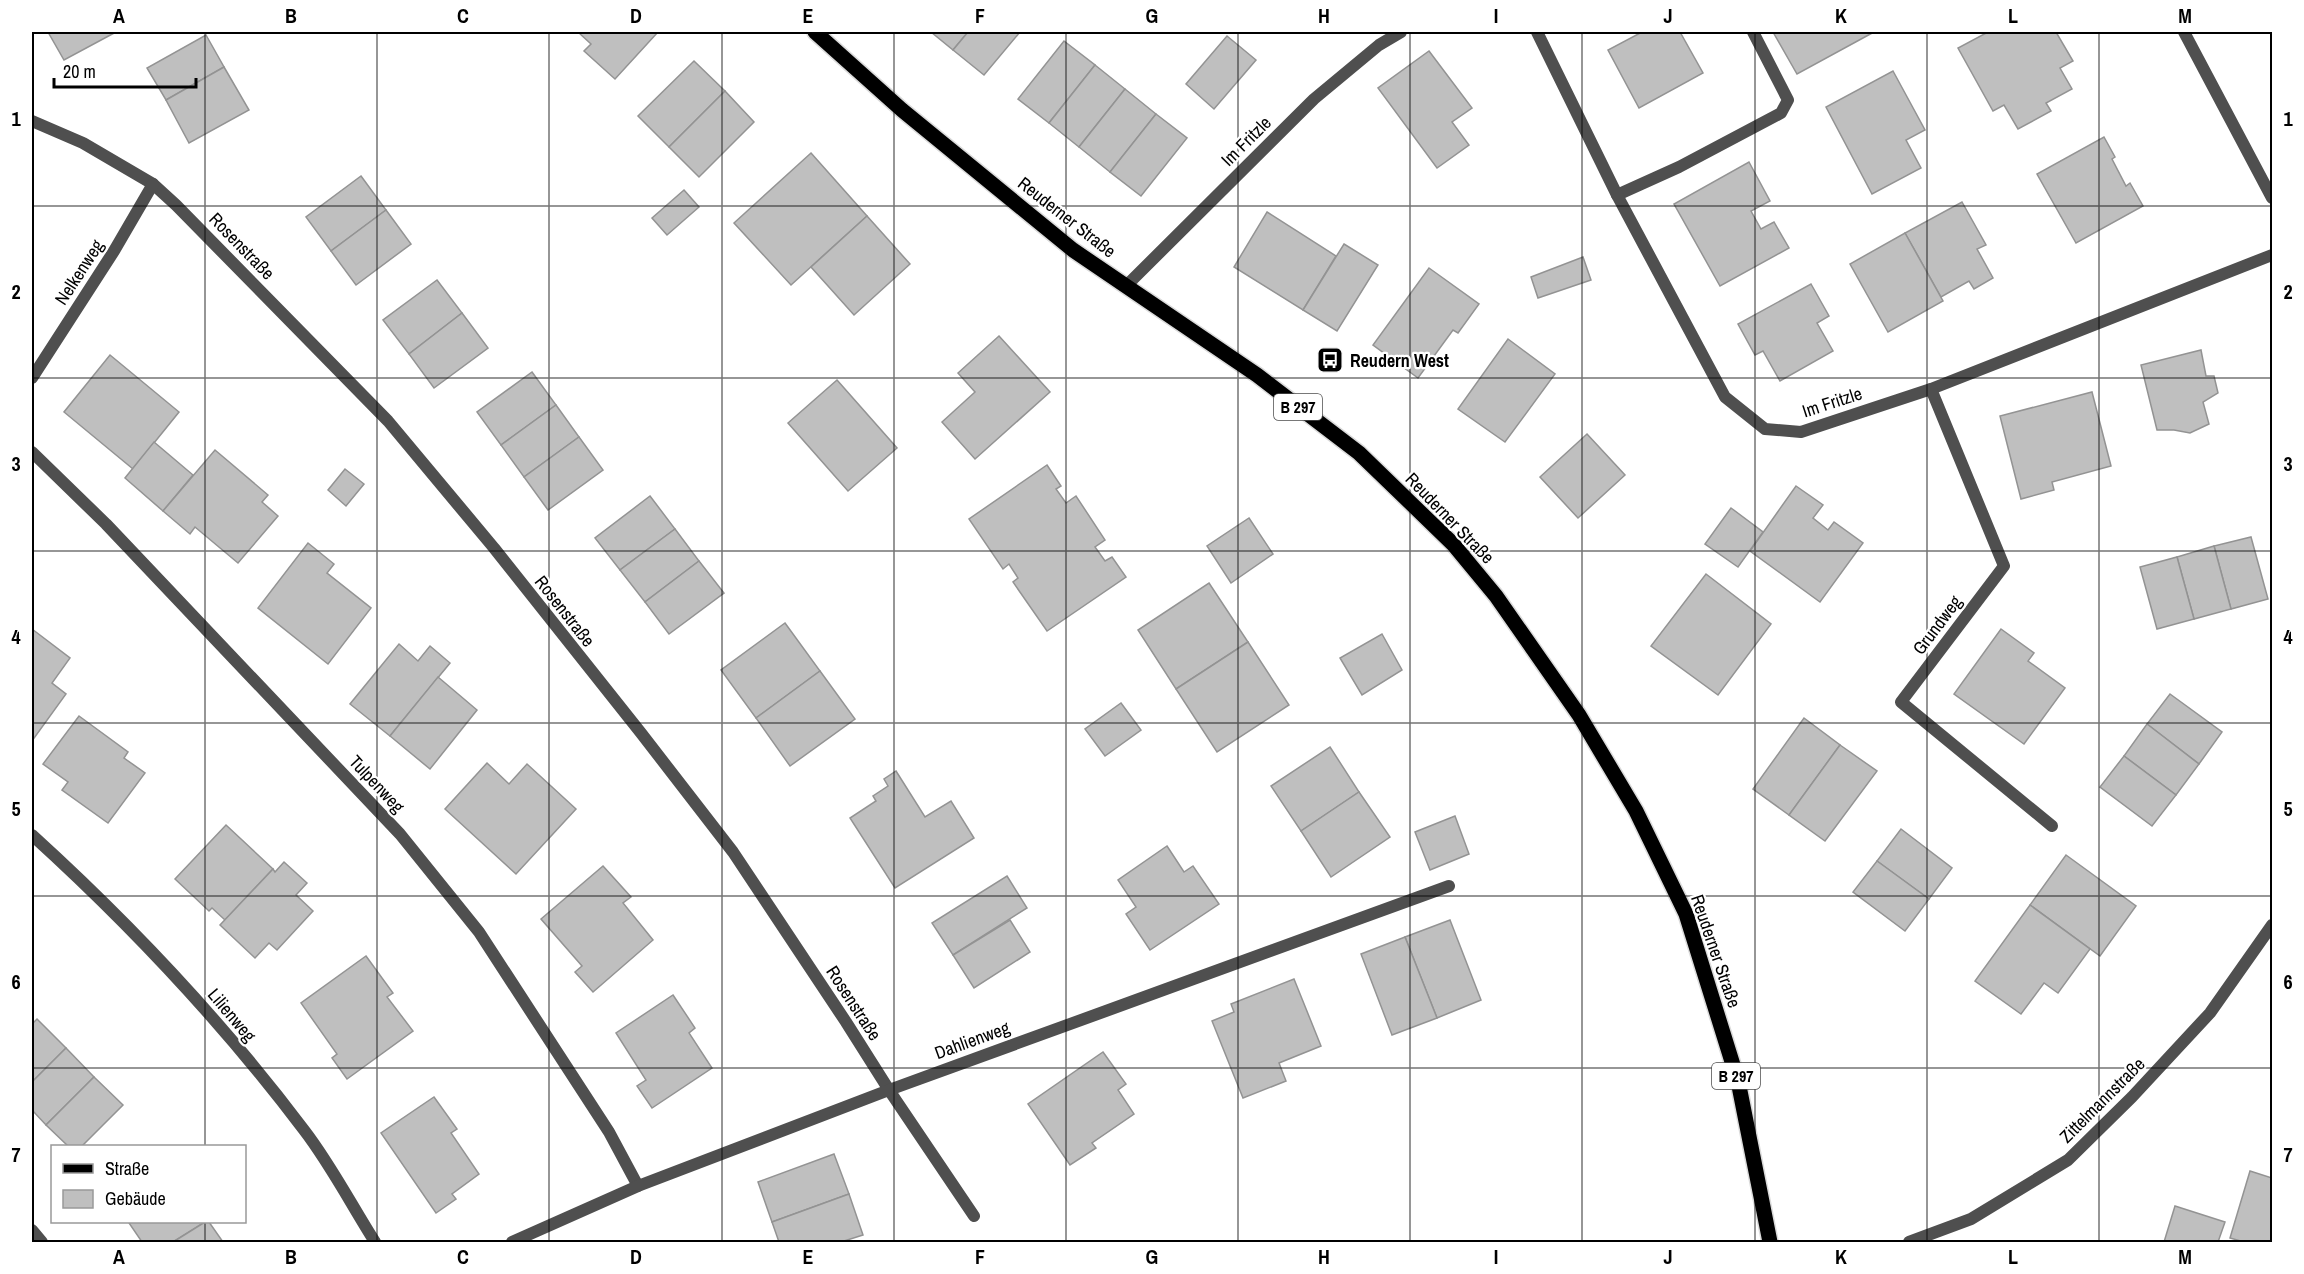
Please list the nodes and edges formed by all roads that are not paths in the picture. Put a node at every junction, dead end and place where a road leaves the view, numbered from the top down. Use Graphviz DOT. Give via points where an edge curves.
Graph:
graph roads {
  1 [pos="816,32"];
  2 [pos="1401,32"];
  3 [pos="1537,32"];
  4 [pos="1754,32"];
  5 [pos="2184,32"];
  6 [pos="32,121"];
  7 [pos="153,184"];
  8 [pos="1617,195"];
  9 [pos="2272,198"];
  10 [pos="2272,255"];
  11 [pos="1126,286"];
  12 [pos="32,378"];
  13 [pos="1931,389"];
  14 [pos="32,452"];
  15 [pos="2052,826"];
  16 [pos="32,835"];
  17 [pos="1449,886"];
  18 [pos="2272,925"];
  19 [pos="888,1090"];
  20 [pos="638,1186"];
  21 [pos="974,1216"];
  22 [pos="32,1230"];
  23 [pos="42,1242"];
  24 [pos="375,1242"];
  25 [pos="512,1242"];
  26 [pos="1770,1242"];
  27 [pos="1909,1242"];
  1 -- 11 [label="main road, Reuderner Straße / B 297" via="902,110 1073,250"];
  2 -- 11 [label="street, Im Fritzle" via="1379,45 1314,99"];
  3 -- 8 [label="street, Im Fritzle"];
  4 -- 8 [label="street" via="1788,100 1781,113"];
  5 -- 9 [label="street"];
  6 -- 7 [label="street, Rosenstraße" via="83,143"];
  7 -- 12 [label="street, Nelkenweg"];
  7 -- 19 [label="street, Rosenstraße" via="388,421 494,548 733,852"];
  8 -- 13 [label="street, Im Fritzle" via="1725,397 1765,429 1801,432"];
  10 -- 13 [label="street, Im Fritzle"];
  11 -- 26 [label="main road, Reuderner Straße / B 297" via="1257,375 1359,453 1453,544 1496,596 1579,715 1636,812 1686,914 1738,1081"];
  13 -- 15 [label="street, Grundweg" via="2004,566 1901,702"];
  14 -- 20 [label="street, Tulpenweg" via="400,834 478,932 609,1132"];
  16 -- 24 [label="street, Lilienweg" via="204,1008 306,1132"];
  17 -- 19 [label="street, Dahlienweg"];
  18 -- 27 [label="street, Zittelmannstraße" via="2210,1013 2068,1160 1971,1219"];
  19 -- 20 [label="street, Dahlienweg"];
  19 -- 21 [label="street, Rosenstraße"];
  20 -- 25 [label="street, Dahlienweg"];
  22 -- 23 [label="street"];
}
